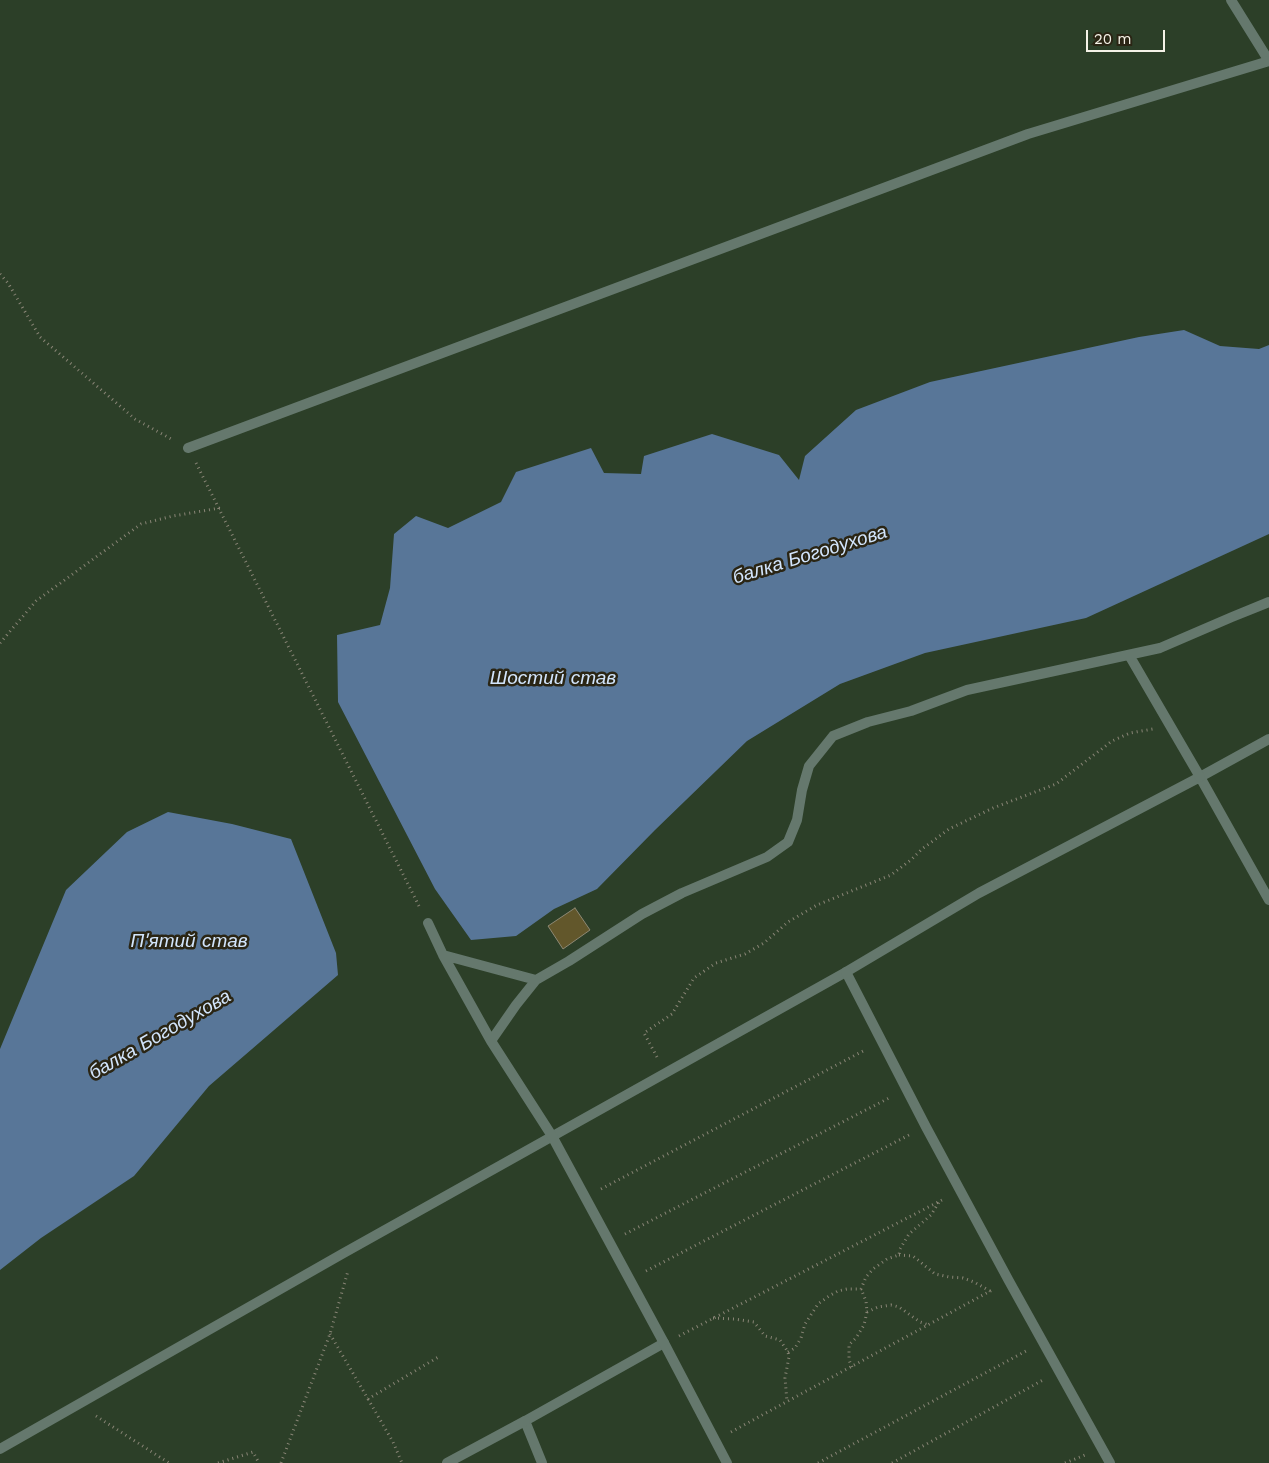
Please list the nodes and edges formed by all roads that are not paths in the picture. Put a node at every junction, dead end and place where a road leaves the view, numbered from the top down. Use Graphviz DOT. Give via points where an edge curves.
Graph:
graph roads {
  1 [pos="1231,0"];
  2 [pos="1269,61"];
  3 [pos="188,448"];
  4 [pos="1269,602"];
  5 [pos="1129,655"];
  6 [pos="1269,739"];
  7 [pos="1200,777"];
  8 [pos="1269,900"];
  9 [pos="428,923"];
  10 [pos="443,955"];
  11 [pos="846,972"];
  12 [pos="536,980"];
  13 [pos="490,1041"];
  14 [pos="552,1136"];
  15 [pos="664,1344"];
  16 [pos="525,1421"];
  17 [pos="0,1449"];
  18 [pos="447,1463"];
  19 [pos="542,1463"];
  20 [pos="727,1463"];
  21 [pos="1110,1463"];
  1 -- 2 [label="street"];
  2 -- 3 [label="street" via="1028,134"];
  4 -- 5 [label="street" via="1160,648"];
  5 -- 7 [label="street"];
  5 -- 12 [label="street" via="967,690 834,736 809,766 797,820 788,842 767,857 642,914"];
  6 -- 7 [label="street"];
  7 -- 8 [label="street"];
  7 -- 11 [label="street" via="979,894"];
  9 -- 10 [label="street"];
  10 -- 12 [label="street"];
  10 -- 13 [label="street"];
  11 -- 14 [label="street"];
  11 -- 21 [label="street" via="926,1127"];
  12 -- 13 [label="street"];
  13 -- 14 [label="street"];
  14 -- 15 [label="street"];
  14 -- 17 [label="street"];
  15 -- 16 [label="street"];
  15 -- 20 [label="street"];
  16 -- 18 [label="street"];
  16 -- 19 [label="street"];
}
